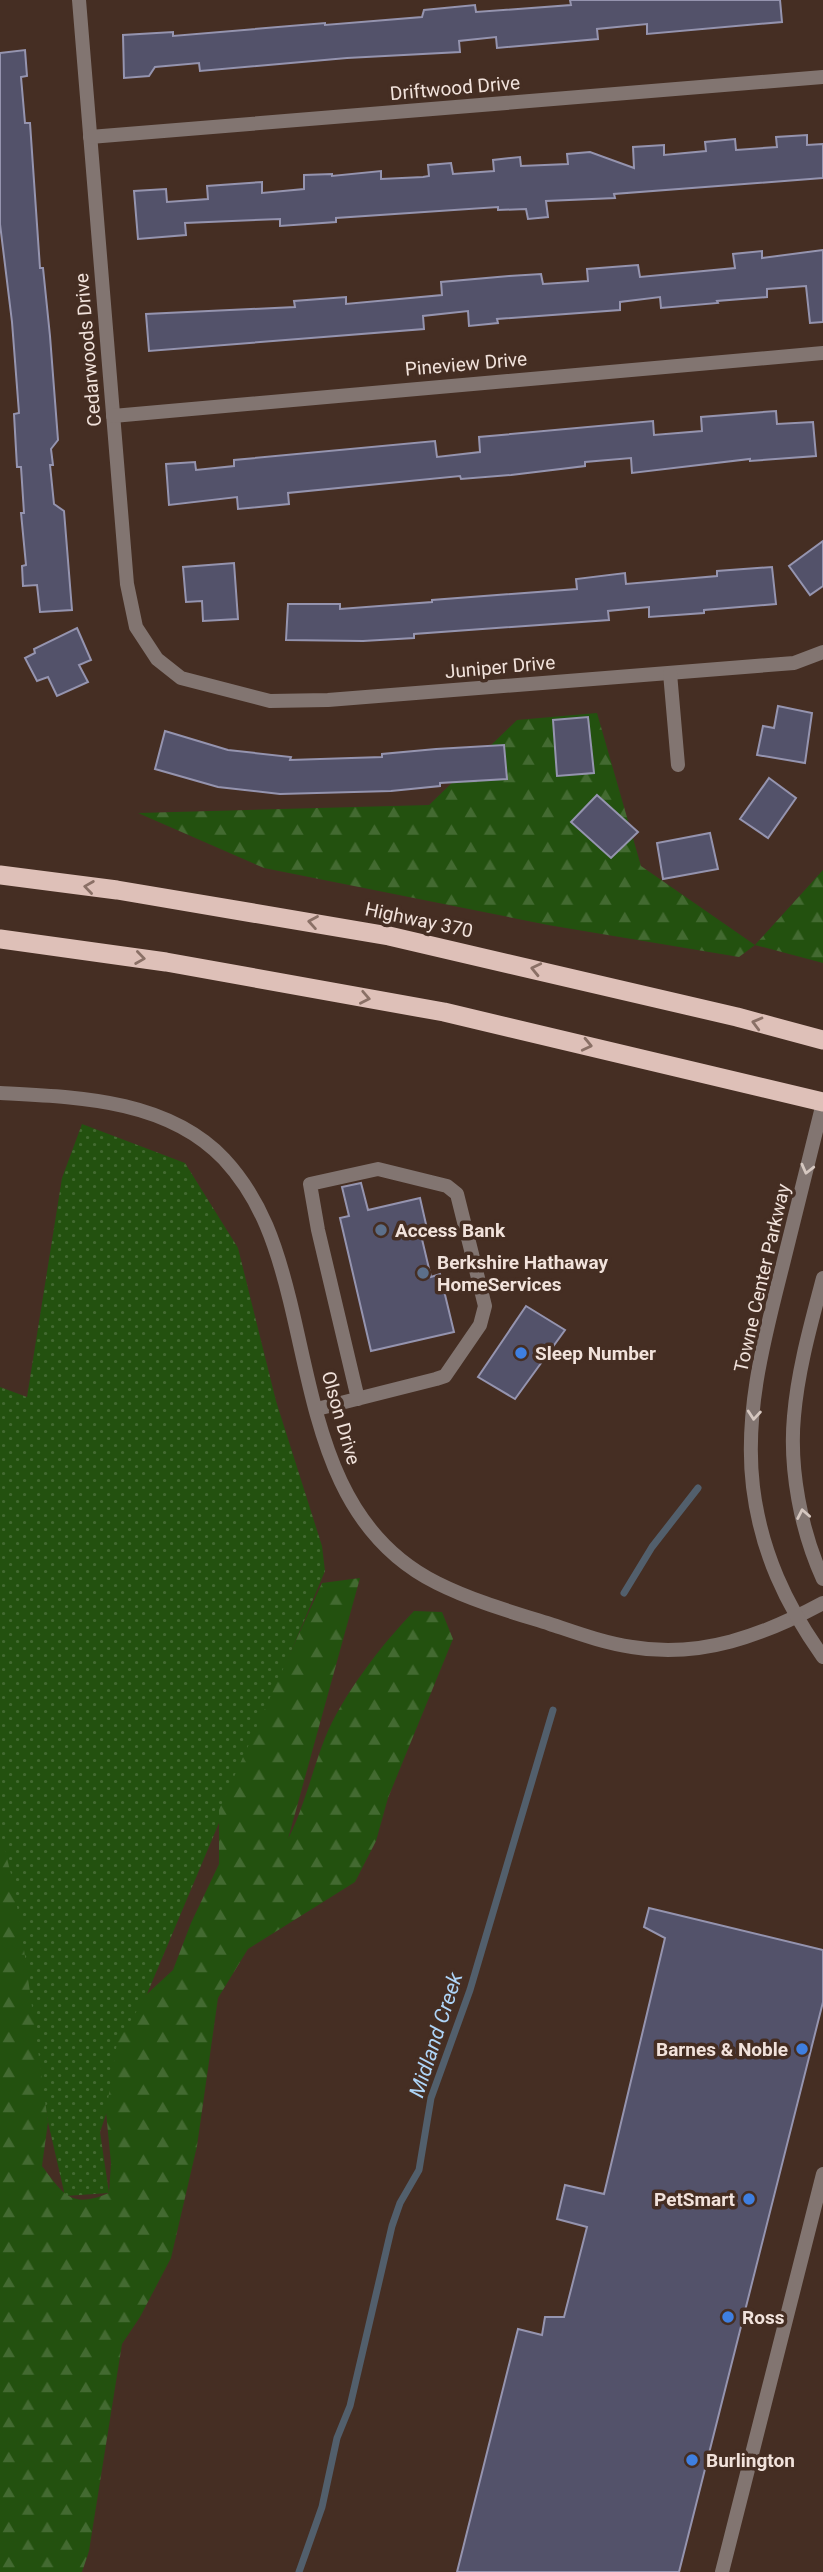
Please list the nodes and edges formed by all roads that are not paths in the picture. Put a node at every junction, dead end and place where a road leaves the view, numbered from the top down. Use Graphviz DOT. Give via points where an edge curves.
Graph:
graph roads {
  1 [pos="79,0"];
  2 [pos="823,77"];
  3 [pos="90,137"];
  4 [pos="823,353"];
  5 [pos="113,416"];
  6 [pos="823,652"];
  7 [pos="670,673"];
  8 [pos="181,678"];
  9 [pos="678,765"];
  10 [pos="0,875"];
  11 [pos="0,939"];
  12 [pos="823,1040"];
  13 [pos="0,1093"];
  14 [pos="823,1102"];
  15 [pos="823,1278"];
  16 [pos="358,1399"];
  17 [pos="317,1409"];
  18 [pos="823,1580"];
  19 [pos="823,1603"];
  20 [pos="796,1618"];
  21 [pos="823,1657"];
  22 [pos="823,2174"];
  23 [pos="722,2572"];
  1 -- 3 [label="street, Cedarwoods Drive"];
  2 -- 3 [label="street, Driftwood Drive"];
  3 -- 5 [label="street, Cedarwoods Drive"];
  4 -- 5 [label="street, Pineview Drive"];
  5 -- 8 [label="street, Cedarwoods Drive" via="127,584 136,627 157,659"];
  6 -- 7 [label="street, Juniper Drive" via="794,663"];
  7 -- 8 [label="street, Juniper Drive" via="270,701"];
  7 -- 9 [label="street"];
  12 -- 10 [label="highway, Highway 370, one-way" via="389,936"];
  11 -- 14 [label="highway, one-way" via="166,962 444,1012"];
  13 -- 17 [label="street, Olson Drive" via="143,1110 192,1131 222,1157 257,1201 268,1226"];
  14 -- 20 [label="street, Towne Center Parkway, one-way" via="764,1340 751,1445 753,1487 765,1543"];
  18 -- 15 [label="street, one-way" via="804,1520 793,1420"];
  16 -- 16 [label="street" via="444,1376 484,1316 457,1194 447,1185 378,1169 310,1184"];
  16 -- 17 [label="street"];
  17 -- 20 [label="street, Olson Drive" via="331,1462 370,1531 390,1552 436,1583 593,1639 633,1648 678,1650 723,1644"];
  19 -- 20 [label="street, Olson Drive"];
  20 -- 21 [label="street, Towne Center Parkway"];
  22 -- 23 [label="street"];
}
